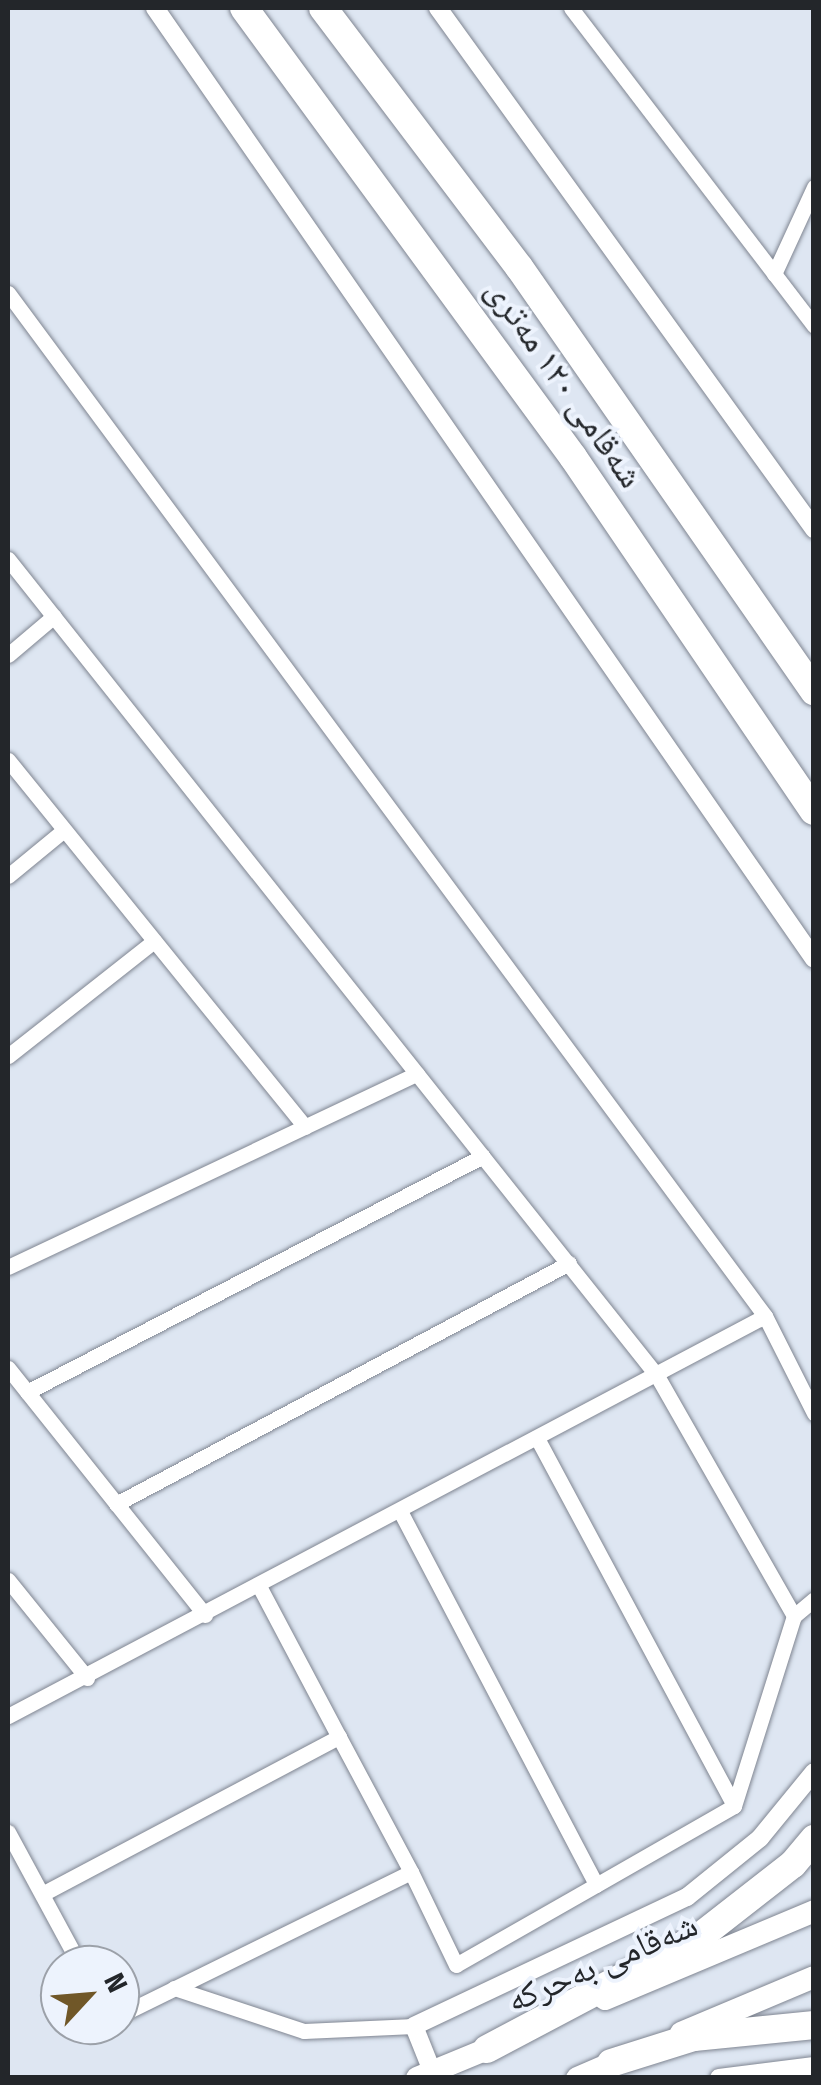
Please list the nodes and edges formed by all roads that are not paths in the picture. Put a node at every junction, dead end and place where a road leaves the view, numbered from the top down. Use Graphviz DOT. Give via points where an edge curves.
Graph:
graph roads {
  1 [pos="155,8"];
  2 [pos="244,8"];
  3 [pos="323,8"];
  4 [pos="438,8"];
  5 [pos="570,8"];
  6 [pos="814,187"];
  7 [pos="774,274"];
  8 [pos="8,292"];
  9 [pos="814,326"];
  10 [pos="814,530"];
  11 [pos="8,559"];
  12 [pos="54,616"];
  13 [pos="8,655"];
  14 [pos="814,691"];
  15 [pos="8,760"];
  16 [pos="814,811"];
  17 [pos="64,830"];
  18 [pos="8,876"];
  19 [pos="154,941"];
  20 [pos="814,959"];
  21 [pos="8,1056"];
  22 [pos="417,1074"];
  23 [pos="305,1127"];
  24 [pos="483,1156"];
  25 [pos="569,1263"];
  26 [pos="8,1266"];
  27 [pos="764,1316"];
  28 [pos="8,1368"];
  29 [pos="656,1374"];
  30 [pos="27,1392"];
  31 [pos="814,1413"];
  32 [pos="537,1438"];
  33 [pos="116,1504"];
  34 [pos="400,1511"];
  35 [pos="8,1580"];
  36 [pos="259,1586"];
  37 [pos="814,1599"];
  38 [pos="204,1615"];
  39 [pos="794,1616"];
  40 [pos="87,1678"];
  41 [pos="8,1716"];
  42 [pos="339,1737"];
  43 [pos="814,1772"];
  44 [pos="734,1806"];
  45 [pos="8,1832"];
  46 [pos="814,1839"];
  47 [pos="411,1872"];
  48 [pos="596,1885"];
  49 [pos="44,1893"];
  50 [pos="814,1910"];
  51 [pos="70,1945"];
  52 [pos="814,1976"];
  53 [pos="174,1988"];
  54 [pos="140,2005"];
  55 [pos="814,2025"];
  56 [pos="414,2026"];
  57 [pos="487,2049"];
  58 [pos="612,2063"];
  59 [pos="814,2066"];
  60 [pos="424,2074"];
  61 [pos="577,2078"];
  62 [pos="718,2078"];
  1 -- 20 [label="street"];
  2 -- 16 [label="highway, شەقامی ١٢٠ مەتری" via="573,458"];
  3 -- 14 [label="highway, شەقامی ١٢٠ مەتری" via="518,267"];
  4 -- 10 [label="street"];
  5 -- 7 [label="street"];
  6 -- 7 [label="street"];
  7 -- 9 [label="street"];
  8 -- 27 [label="street"];
  11 -- 12 [label="street"];
  12 -- 13 [label="street"];
  12 -- 22 [label="street"];
  15 -- 17 [label="street"];
  17 -- 18 [label="street"];
  17 -- 19 [label="street"];
  19 -- 21 [label="street"];
  19 -- 23 [label="street"];
  22 -- 23 [label="street"];
  22 -- 24 [label="street"];
  23 -- 26 [label="street"];
  24 -- 25 [label="street"];
  24 -- 30 [label="street"];
  25 -- 29 [label="street"];
  25 -- 33 [label="street"];
  27 -- 29 [label="street"];
  27 -- 31 [label="street"];
  28 -- 30 [label="street"];
  29 -- 32 [label="street"];
  29 -- 39 [label="street"];
  30 -- 33 [label="street"];
  32 -- 34 [label="street"];
  32 -- 44 [label="street"];
  33 -- 38 [label="street"];
  34 -- 36 [label="street"];
  34 -- 48 [label="street"];
  35 -- 40 [label="street"];
  36 -- 38 [label="street"];
  36 -- 42 [label="street"];
  37 -- 39 [label="street"];
  38 -- 40 [label="street"];
  39 -- 44 [label="street"];
  40 -- 41 [label="street"];
  42 -- 47 [label="street"];
  42 -- 49 [label="street"];
  43 -- 56 [label="street" via="760,1838 686,1897"];
  44 -- 48 [label="street"];
  45 -- 49 [label="street"];
  46 -- 57 [label="highway" via="793,1864 702,1935"];
  47 -- 48 [label="street" via="456,1965"];
  47 -- 53 [label="street"];
  49 -- 51 [label="street"];
  50 -- 57 [label="main road, شەقامی بەحرکە"];
  52 -- 58 [label="main road"];
  53 -- 54 [label="street"];
  53 -- 56 [label="street" via="304,2031"];
  55 -- 58 [label="highway" via="694,2037"];
  56 -- 60 [label="street"];
  57 -- 60 [label="main road, شەقامی بەحرکە"];
  58 -- 61 [label="main road"];
  59 -- 62 [label="street"];
}
